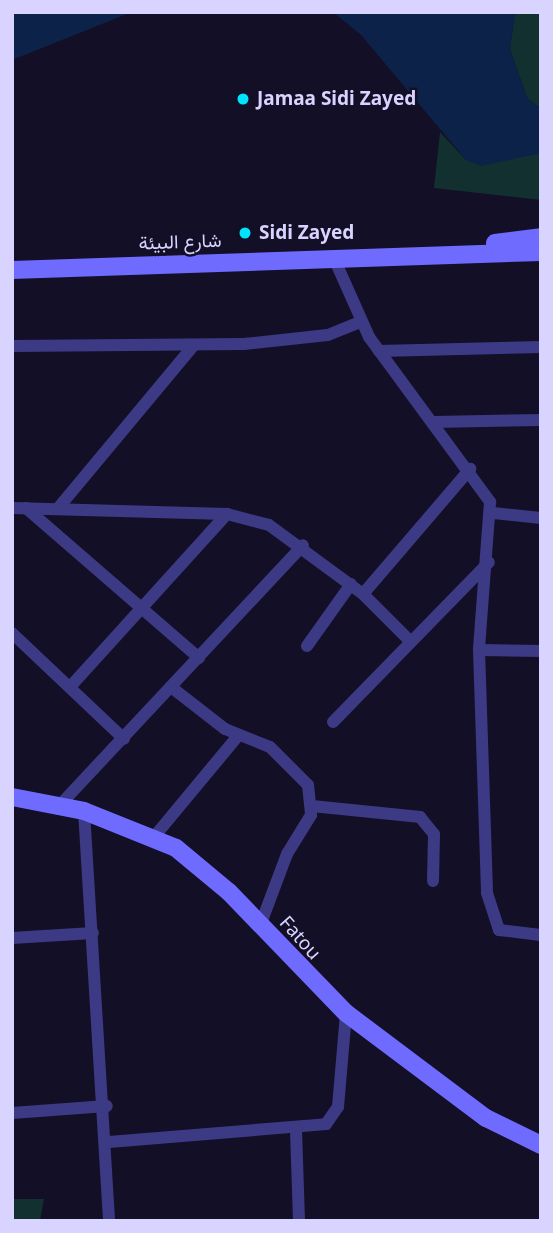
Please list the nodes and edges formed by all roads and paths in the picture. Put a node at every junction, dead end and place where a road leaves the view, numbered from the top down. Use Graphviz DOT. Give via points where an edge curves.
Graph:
graph roads {
  1 [pos="541,237"];
  2 [pos="541,252"];
  3 [pos="433,253"];
  4 [pos="333,256"];
  5 [pos="12,270"];
  6 [pos="360,322"];
  7 [pos="194,345"];
  8 [pos="12,346"];
  9 [pos="541,347"];
  10 [pos="379,351"];
  11 [pos="541,420"];
  12 [pos="435,422"];
  13 [pos="470,469"];
  14 [pos="59,507"];
  15 [pos="12,508"];
  16 [pos="26,508"];
  17 [pos="493,513"];
  18 [pos="228,514"];
  19 [pos="541,519"];
  20 [pos="303,545"];
  21 [pos="489,562"];
  22 [pos="351,584"];
  23 [pos="363,594"];
  24 [pos="146,606"];
  25 [pos="12,633"];
  26 [pos="409,640"];
  27 [pos="307,646"];
  28 [pos="479,650"];
  29 [pos="541,651"];
  30 [pos="200,658"];
  31 [pos="70,687"];
  32 [pos="171,687"];
  33 [pos="334,722"];
  34 [pos="238,736"];
  35 [pos="124,739"];
  36 [pos="12,797"];
  37 [pos="59,806"];
  38 [pos="312,806"];
  39 [pos="84,811"];
  40 [pos="154,837"];
  41 [pos="433,881"];
  42 [pos="260,926"];
  43 [pos="93,933"];
  44 [pos="541,935"];
  45 [pos="12,938"];
  46 [pos="346,1013"];
  47 [pos="107,1106"];
  48 [pos="12,1113"];
  49 [pos="296,1130"];
  50 [pos="109,1142"];
  51 [pos="541,1145"];
  52 [pos="110,1221"];
  53 [pos="299,1221"];
  1 -- 3 [label="street"];
  2 -- 3 [label="street"];
  3 -- 4 [label="street, شارع البيئة"];
  4 -- 5 [label="street, شارع البيئة"];
  4 -- 6 [label="street"];
  6 -- 7 [label="street" via="304,339"];
  6 -- 10 [label="street"];
  7 -- 8 [label="street"];
  7 -- 14 [label="street"];
  9 -- 10 [label="street"];
  10 -- 12 [label="street"];
  11 -- 12 [label="street"];
  12 -- 13 [label="street"];
  13 -- 17 [label="street"];
  13 -- 23 [label="street"];
  14 -- 16 [label="street"];
  14 -- 18 [label="street"];
  15 -- 16 [label="street"];
  16 -- 24 [label="street"];
  17 -- 19 [label="street"];
  17 -- 21 [label="street"];
  18 -- 20 [label="street" via="269,525"];
  18 -- 24 [label="street"];
  20 -- 22 [label="street"];
  20 -- 30 [label="street"];
  21 -- 26 [label="street"];
  21 -- 28 [label="street"];
  22 -- 23 [label="street"];
  22 -- 27 [label="street"];
  23 -- 26 [label="street"];
  24 -- 30 [label="street"];
  24 -- 31 [label="street"];
  25 -- 31 [label="street"];
  26 -- 33 [label="street"];
  28 -- 29 [label="street"];
  28 -- 44 [label="street" via="489,905 499,930"];
  30 -- 32 [label="street"];
  31 -- 35 [label="street"];
  32 -- 34 [label="street"];
  32 -- 35 [label="street"];
  34 -- 38 [label="street" via="257,739 298,771"];
  34 -- 40 [label="street"];
  35 -- 37 [label="street"];
  36 -- 37 [label="street, Fatou"];
  37 -- 39 [label="street, Fatou"];
  38 -- 41 [label="street" via="420,817 434,834"];
  38 -- 42 [label="street"];
  39 -- 40 [label="street, Fatou"];
  39 -- 43 [label="street"];
  40 -- 42 [label="street, Fatou" via="199,866"];
  42 -- 46 [label="street, Fatou"];
  43 -- 45 [label="street"];
  43 -- 47 [label="street"];
  46 -- 49 [label="street" via="334,1115"];
  46 -- 51 [label="street, Fatou" via="486,1118"];
  47 -- 48 [label="street"];
  47 -- 50 [label="street"];
  49 -- 50 [label="street"];
  49 -- 53 [label="street"];
  50 -- 52 [label="street"];
}
